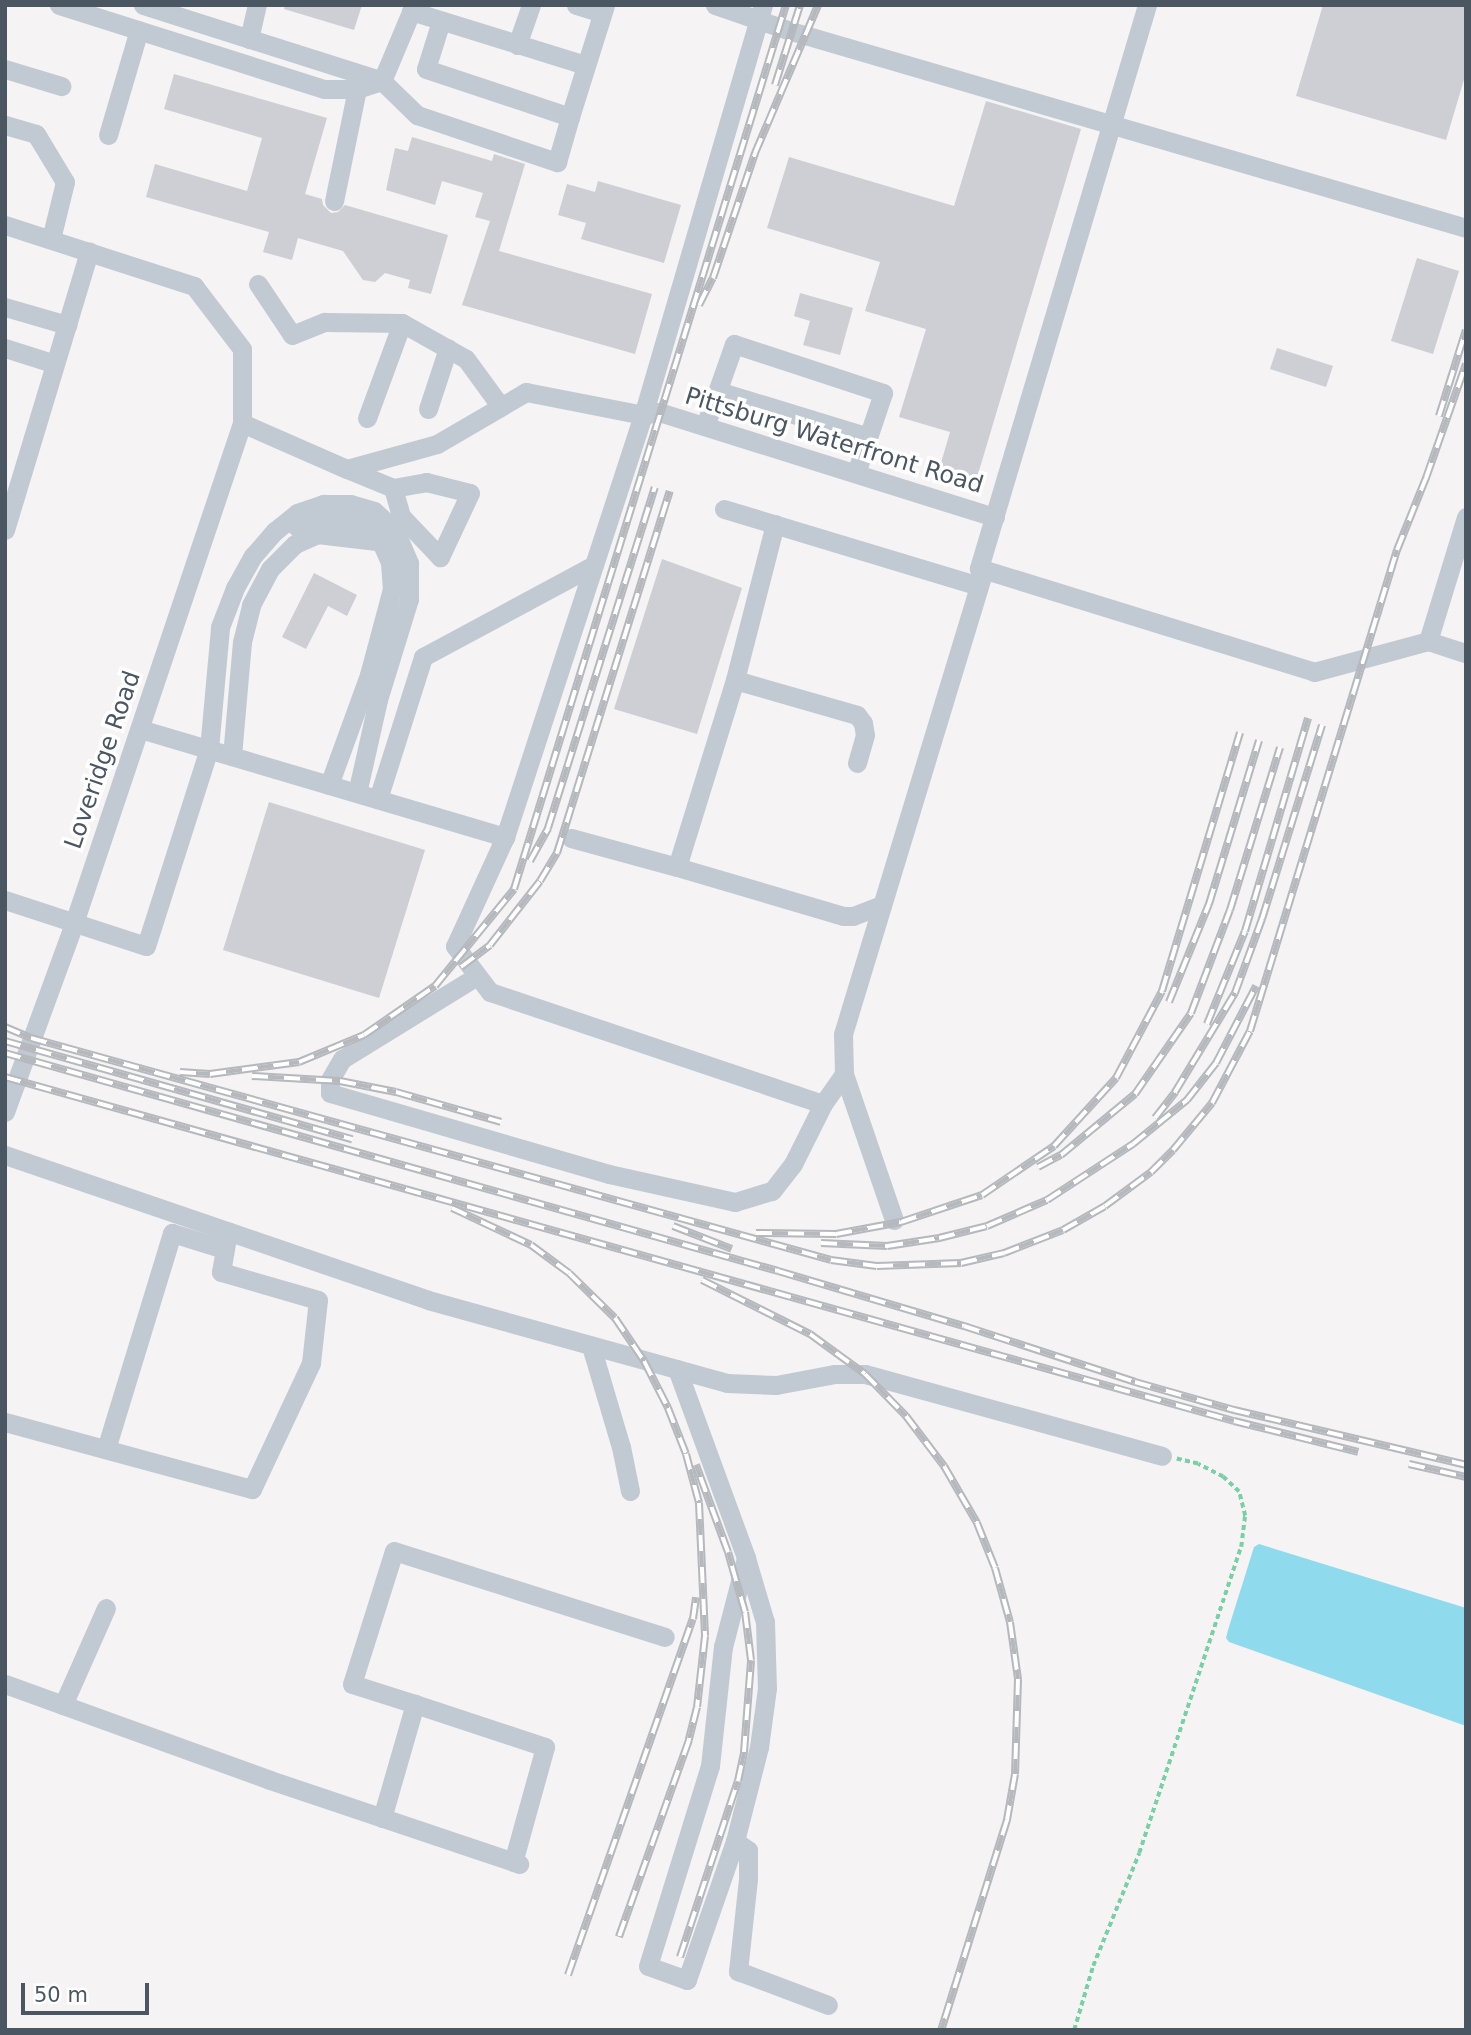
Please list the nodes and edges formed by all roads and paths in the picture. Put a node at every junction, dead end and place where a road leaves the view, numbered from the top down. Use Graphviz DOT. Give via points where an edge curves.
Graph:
graph roads {
  1 [pos="59,5"];
  2 [pos="143,5"];
  3 [pos="257,5"];
  4 [pos="531,5"];
  5 [pos="576,5"];
  6 [pos="715,5"];
  7 [pos="1147,5"];
  8 [pos="413,8"];
  9 [pos="603,9"];
  10 [pos="761,13"];
  11 [pos="441,20"];
  12 [pos="139,30"];
  13 [pos="249,39"];
  14 [pos="517,45"];
  15 [pos="585,65"];
  16 [pos="6,73"];
  17 [pos="382,81"];
  18 [pos="61,86"];
  19 [pos="357,89"];
  20 [pos="570,117"];
  21 [pos="1111,122"];
  22 [pos="5,125"];
  23 [pos="108,135"];
  24 [pos="334,201"];
  25 [pos="5,225"];
  26 [pos="1466,228"];
  27 [pos="51,239"];
  28 [pos="89,251"];
  29 [pos="258,284"];
  30 [pos="5,307"];
  31 [pos="402,323"];
  32 [pos="67,325"];
  33 [pos="5,348"];
  34 [pos="448,348"];
  35 [pos="55,364"];
  36 [pos="718,391"];
  37 [pos="500,407"];
  38 [pos="428,409"];
  39 [pos="643,415"];
  40 [pos="367,418"];
  41 [pos="243,423"];
  42 [pos="705,426"];
  43 [pos="868,437"];
  44 [pos="347,469"];
  45 [pos="856,473"];
  46 [pos="393,488"];
  47 [pos="724,509"];
  48 [pos="995,517"];
  49 [pos="1466,517"];
  50 [pos="775,524"];
  51 [pos="5,529"];
  52 [pos="594,565"];
  53 [pos="982,578"];
  54 [pos="1428,641"];
  55 [pos="1466,653"];
  56 [pos="735,680"];
  57 [pos="140,729"];
  58 [pos="220,753"];
  59 [pos="857,763"];
  60 [pos="329,785"];
  61 [pos="357,793"];
  62 [pos="378,799"];
  63 [pos="505,837"];
  64 [pos="571,838"];
  65 [pos="677,867"];
  66 [pos="5,900"];
  67 [pos="882,905"];
  68 [pos="74,923"];
  69 [pos="477,976"];
  70 [pos="844,1074"];
  71 [pos="823,1104"];
  72 [pos="5,1112"];
  73 [pos="5,1155"];
  74 [pos="894,1220"];
  75 [pos="226,1240"];
  76 [pos="591,1346"];
  77 [pos="677,1369"];
  78 [pos="5,1422"];
  79 [pos="106,1449"];
  80 [pos="1162,1456"];
  81 [pos="630,1492"];
  82 [pos="746,1558"];
  83 [pos="106,1608"];
  84 [pos="665,1637"];
  85 [pos="5,1684"];
  86 [pos="415,1704"];
  87 [pos="63,1705"];
  88 [pos="382,1818"];
  89 [pos="735,1841"];
  90 [pos="828,2005"];
  91 [pos="1074,2030"];
  1 -- 12 [label="street"];
  2 -- 13 [label="street"];
  3 -- 13 [label="street"];
  4 -- 14 [label="street"];
  5 -- 9 [label="street"];
  6 -- 10 [label="street"];
  7 -- 21 [label="street"];
  8 -- 11 [label="street"];
  8 -- 17 [label="street"];
  9 -- 15 [label="street"];
  10 -- 21 [label="street"];
  10 -- 39 [label="street"];
  11 -- 14 [label="street"];
  11 -- 20 [label="street" via="426,69"];
  12 -- 19 [label="street" via="324,89"];
  12 -- 23 [label="street"];
  13 -- 17 [label="street"];
  14 -- 15 [label="street"];
  15 -- 20 [label="street"];
  16 -- 18 [label="street"];
  17 -- 19 [label="street"];
  17 -- 20 [label="street" via="417,115 557,162"];
  19 -- 24 [label="street"];
  21 -- 26 [label="street"];
  21 -- 48 [label="street"];
  22 -- 27 [label="street" via="36,134 65,182"];
  25 -- 27 [label="street"];
  27 -- 28 [label="street"];
  28 -- 32 [label="street"];
  28 -- 41 [label="street" via="194,286 242,349"];
  29 -- 31 [label="street" via="292,334 325,322"];
  30 -- 32 [label="street"];
  31 -- 34 [label="street"];
  31 -- 40 [label="street"];
  32 -- 35 [label="street"];
  33 -- 35 [label="street"];
  34 -- 37 [label="street" via="466,359"];
  34 -- 38 [label="street"];
  35 -- 51 [label="street"];
  36 -- 42 [label="street"];
  36 -- 43 [label="street"];
  36 -- 43 [label="street" via="734,344 883,393"];
  37 -- 39 [label="street, Pittsburg Waterfront Road" via="526,392"];
  37 -- 44 [label="street, Pittsburg Waterfront Road" via="437,444"];
  39 -- 42 [label="street, Pittsburg Waterfront Road" via="659,412"];
  39 -- 52 [label="street"];
  41 -- 44 [label="street"];
  41 -- 57 [label="street, Loveridge Road"];
  42 -- 45 [label="street, Pittsburg Waterfront Road"];
  43 -- 45 [label="street"];
  44 -- 46 [label="street"];
  45 -- 48 [label="street, Pittsburg Waterfront Road"];
  47 -- 50 [label="street"];
  48 -- 53 [label="street" via="979,568"];
  49 -- 54 [label="street"];
  50 -- 53 [label="street"];
  50 -- 56 [label="street"];
  52 -- 62 [label="street" via="423,657"];
  52 -- 63 [label="street"];
  53 -- 54 [label="street" via="1314,671"];
  53 -- 67 [label="street"];
  54 -- 55 [label="street"];
  56 -- 59 [label="street" via="857,715 865,735"];
  56 -- 65 [label="street"];
  57 -- 58 [label="street"];
  57 -- 68 [label="street, Loveridge Road"];
  58 -- 60 [label="street"];
  58 -- 60 [label="street" via="229,646 251,576 266,554 304,522 347,519 381,542 390,562 392,589 369,675"];
  58 -- 61 [label="street" via="220,627 235,588 253,556 297,513 323,504 351,504 374,511 396,530 408,563 410,599 378,700"];
  58 -- 68 [label="street" via="146,946"];
  60 -- 61 [label="street"];
  61 -- 62 [label="street"];
  62 -- 63 [label="street"];
  63 -- 69 [label="street" via="455,946"];
  64 -- 65 [label="street"];
  65 -- 67 [label="street" via="843,916"];
  66 -- 68 [label="street"];
  67 -- 70 [label="street" via="843,1034"];
  68 -- 72 [label="street, Loveridge Road"];
  69 -- 71 [label="street" via="490,992"];
  69 -- 71 [label="street" via="342,1059 330,1080 330,1093 609,1174 735,1202 772,1191 793,1164"];
  70 -- 71 [label="street"];
  70 -- 74 [label="street"];
  73 -- 75 [label="street"];
  75 -- 76 [label="street"];
  75 -- 79 [label="street" via="172,1233"];
  75 -- 79 [label="street" via="221,1272 318,1300 311,1363 252,1489"];
  76 -- 77 [label="street"];
  76 -- 81 [label="street"];
  77 -- 80 [label="street" via="727,1383 776,1385 834,1374 864,1374"];
  77 -- 82 [label="street"];
  78 -- 79 [label="street"];
  80 -- 91 [label="path" via="1198,1464 1239,1492 1245,1516 1241,1547 1139,1853 1093,1966"];
  82 -- 89 [label="street" via="765,1622 767,1688 759,1746"];
  82 -- 89 [label="street" via="723,1647 710,1766 648,1966 688,1980"];
  83 -- 87 [label="street"];
  84 -- 86 [label="street" via="394,1551 352,1684"];
  85 -- 87 [label="street"];
  86 -- 88 [label="street"];
  86 -- 88 [label="street" via="545,1747 516,1863"];
  87 -- 88 [label="street"];
  89 -- 90 [label="street" via="748,1850 738,1971"];
}
